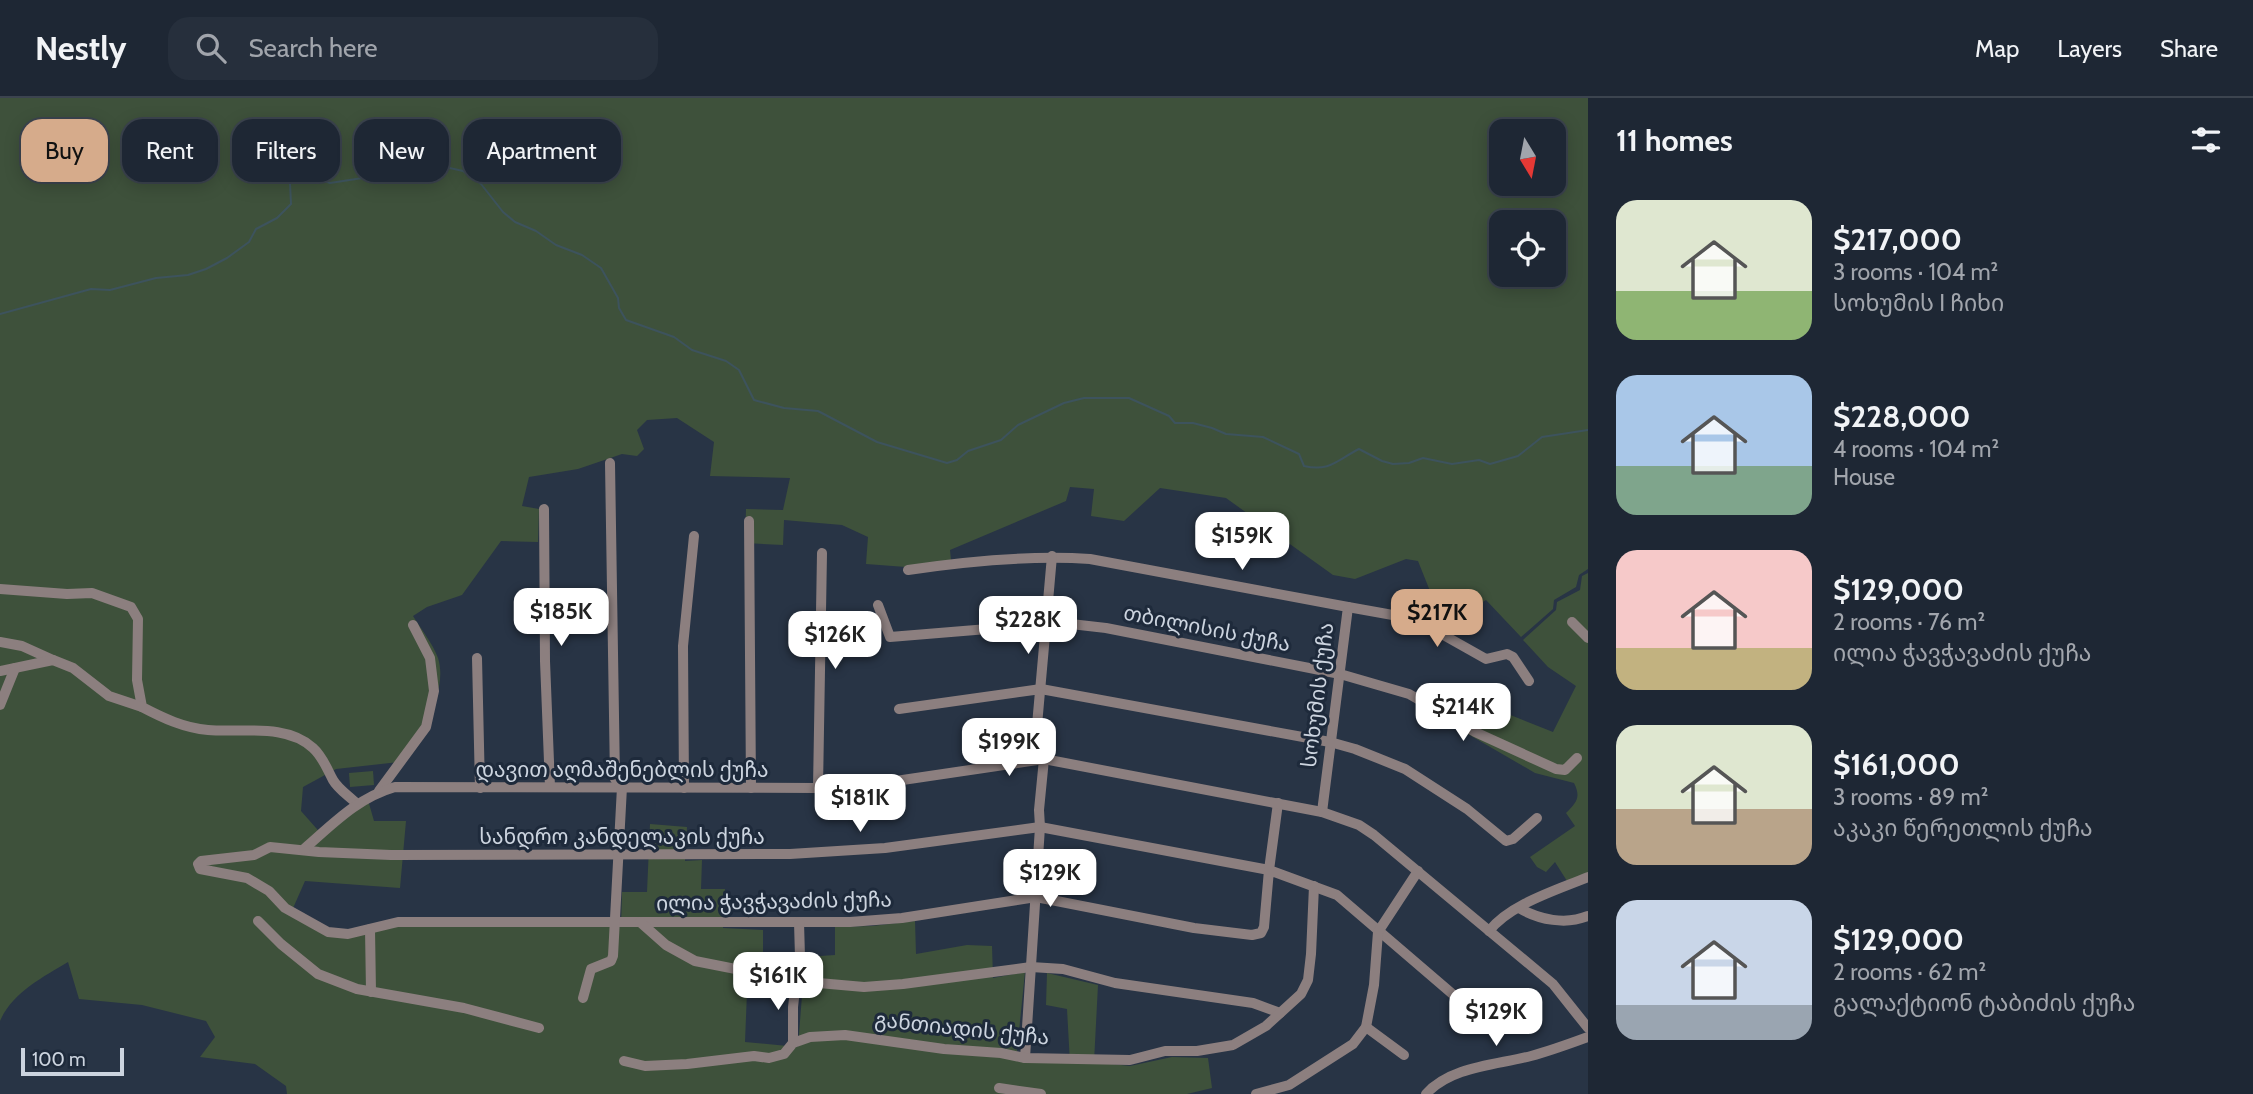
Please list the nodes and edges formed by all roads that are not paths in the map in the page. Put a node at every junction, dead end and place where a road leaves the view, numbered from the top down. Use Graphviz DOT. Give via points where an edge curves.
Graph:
graph roads {
  1 [pos="610,463"];
  2 [pos="544,509"];
  3 [pos="749,521"];
  4 [pos="694,536"];
  5 [pos="822,553"];
  6 [pos="1052,556"];
  7 [pos="908,569"];
  8 [pos="0,589"];
  9 [pos="878,605"];
  10 [pos="1348,607"];
  11 [pos="1572,622"];
  12 [pos="1046,623"];
  13 [pos="413,625"];
  14 [pos="1588,638"];
  15 [pos="0,642"];
  16 [pos="477,658"];
  17 [pos="53,660"];
  18 [pos="15,668"];
  19 [pos="0,671"];
  20 [pos="1340,674"];
  21 [pos="1529,681"];
  22 [pos="1041,689"];
  23 [pos="0,705"];
  24 [pos="142,707"];
  25 [pos="899,709"];
  26 [pos="1330,742"];
  27 [pos="1577,758"];
  28 [pos="1039,759"];
  29 [pos="622,787"];
  30 [pos="480,788"];
  31 [pos="550,788"];
  32 [pos="684,788"];
  33 [pos="751,788"];
  34 [pos="818,788"];
  35 [pos="379,792"];
  36 [pos="356,803"];
  37 [pos="1278,803"];
  38 [pos="1322,812"];
  39 [pos="1537,818"];
  40 [pos="1041,827"];
  41 [pos="304,849"];
  42 [pos="618,856"];
  43 [pos="1269,870"];
  44 [pos="1418,871"];
  45 [pos="1588,877"];
  46 [pos="1314,886"];
  47 [pos="1036,897"];
  48 [pos="285,908"];
  49 [pos="1519,908"];
  50 [pos="1588,916"];
  51 [pos="258,921"];
  52 [pos="640,922"];
  53 [pos="799,922"];
  54 [pos="614,923"];
  55 [pos="370,929"];
  56 [pos="1489,930"];
  57 [pos="1378,932"];
  58 [pos="1031,967"];
  59 [pos="766,975"];
  60 [pos="796,981"];
  61 [pos="371,992"];
  62 [pos="583,998"];
  63 [pos="1280,1013"];
  64 [pos="1484,1021"];
  65 [pos="1366,1027"];
  66 [pos="539,1028"];
  67 [pos="1588,1028"];
  68 [pos="1588,1037"];
  69 [pos="793,1044"];
  70 [pos="1404,1055"];
  71 [pos="1026,1058"];
  72 [pos="624,1061"];
  73 [pos="999,1088"];
  74 [pos="1041,1094"];
  75 [pos="1256,1094"];
  76 [pos="1426,1094"];
  1 -- 29 [label="street" via="615,779"];
  2 -- 31 [label="street"];
  3 -- 33 [label="street"];
  4 -- 32 [label="street" via="683,646"];
  5 -- 34 [label="street"];
  6 -- 7 [label="street, სოხუმის ქუჩა"];
  6 -- 10 [label="street, სოხუმის ქუჩა"];
  6 -- 12 [label="street"];
  8 -- 24 [label="street" via="92,593 131,607 138,619 137,680"];
  9 -- 12 [label="street, თბილისის ქუჩა" via="890,637"];
  10 -- 20 [label="street, სოხუმის ქუჩა"];
  10 -- 21 [label="street" via="1415,619 1486,659 1507,654"];
  11 -- 14 [label="street"];
  12 -- 20 [label="street, თბილისის ქუჩა" via="1106,628"];
  12 -- 22 [label="street"];
  13 -- 35 [label="street" via="430,658 434,691 426,727"];
  15 -- 17 [label="street"];
  16 -- 30 [label="street"];
  17 -- 18 [label="street"];
  17 -- 24 [label="street" via="73,668 109,696"];
  18 -- 19 [label="street"];
  18 -- 23 [label="street"];
  20 -- 26 [label="street, სოხუმის ქუჩა"];
  20 -- 27 [label="street, თბილისის ქუჩა" via="1409,694 1475,732 1556,769 1565,770"];
  22 -- 25 [label="street"];
  22 -- 26 [label="street"];
  22 -- 28 [label="street"];
  24 -- 36 [label="street" via="171,722 207,730 293,736 313,747 334,783"];
  26 -- 38 [label="street, სოხუმის ქუჩა"];
  26 -- 39 [label="street" via="1413,774 1506,841"];
  28 -- 34 [label="street, დავით აღმაშენებლის ქუჩა" via="862,786"];
  28 -- 37 [label="street, დავით აღმაშენებლის ქუჩა"];
  28 -- 40 [label="street"];
  29 -- 31 [label="street, დავით აღმაშენებლის ქუჩა"];
  29 -- 32 [label="street, დავით აღმაშენებლის ქუჩა"];
  29 -- 42 [label="street"];
  30 -- 31 [label="street, დავით აღმაშენებლის ქუჩა"];
  30 -- 35 [label="street, დავით აღმაშენებლის ქუჩა" via="395,787"];
  32 -- 33 [label="street, დავით აღმაშენებლის ქუჩა"];
  33 -- 34 [label="street, დავით აღმაშენებლის ქუჩა"];
  35 -- 36 [label="street, დავით აღმაშენებლის ქუჩა"];
  36 -- 41 [label="street, დავით აღმაშენებლის ქუჩა"];
  37 -- 38 [label="street, დავით აღმაშენებლის ქუჩა"];
  37 -- 43 [label="street, ილია ჭავჭავაძის ქუჩა"];
  38 -- 44 [label="street, დავით აღმაშენებლის ქუჩა" via="1359,825"];
  40 -- 42 [label="street, სანდრო კანდელაკის ქუჩა" via="845,851"];
  40 -- 43 [label="street, სანდრო კანდელაკის ქუჩა"];
  40 -- 47 [label="street"];
  41 -- 42 [label="street, სანდრო კანდელაკის ქუჩა" via="391,855"];
  41 -- 48 [label="street, სანდრო კანდელაკის ქუჩა" via="270,847 254,855 198,864 200,869 247,878"];
  42 -- 54 [label="street"];
  43 -- 46 [label="street, სანდრო კანდელაკის ქუჩა"];
  43 -- 47 [label="street, ილია ჭავჭავაძის ქუჩა" via="1264,928 1252,935"];
  44 -- 56 [label="street, დავით აღმაშენებლის ქუჩა"];
  44 -- 57 [label="street"];
  45 -- 49 [label="street"];
  46 -- 57 [label="street, სანდრო კანდელაკის ქუჩა" via="1337,895"];
  46 -- 63 [label="street, განთიადის ქუჩა" via="1308,980 1301,994"];
  47 -- 53 [label="street, ილია ჭავჭავაძის ქუჩა" via="902,918"];
  47 -- 58 [label="street"];
  48 -- 55 [label="street, ილია ჭავჭავაძის ქუჩა" via="328,932"];
  49 -- 50 [label="street" via="1555,920"];
  49 -- 56 [label="street" via="1498,918"];
  51 -- 61 [label="street" via="318,974"];
  52 -- 53 [label="street, ილია ჭავჭავაძის ქუჩა"];
  52 -- 54 [label="street, ილია ჭავჭავაძის ქუჩა"];
  52 -- 59 [label="street" via="666,945 695,961"];
  53 -- 59 [label="street" via="800,957 766,969"];
  54 -- 55 [label="street, ილია ჭავჭავაძის ქუჩა" via="398,922"];
  54 -- 62 [label="street" via="611,961 591,969"];
  55 -- 61 [label="street"];
  56 -- 67 [label="street, დავით აღმაშენებლის ქუჩა" via="1553,985"];
  57 -- 64 [label="street, სანდრო კანდელაკის ქუჩა"];
  57 -- 65 [label="street"];
  58 -- 60 [label="street" via="864,987"];
  58 -- 63 [label="street" via="1253,1003"];
  58 -- 71 [label="street"];
  59 -- 60 [label="street"];
  60 -- 69 [label="street"];
  61 -- 66 [label="street" via="464,1008"];
  63 -- 71 [label="street, განთიადის ქუჩა" via="1233,1045 1165,1051 1130,1060"];
  65 -- 70 [label="street"];
  65 -- 75 [label="street" via="1353,1044 1289,1085"];
  68 -- 76 [label="street" via="1534,1056 1452,1075"];
  69 -- 71 [label="street, განთიადის ქუჩა" via="810,1037 845,1035"];
  69 -- 72 [label="street, განთიადის ქუჩა" via="784,1055 769,1058 645,1066"];
  73 -- 74 [label="street"];
}
